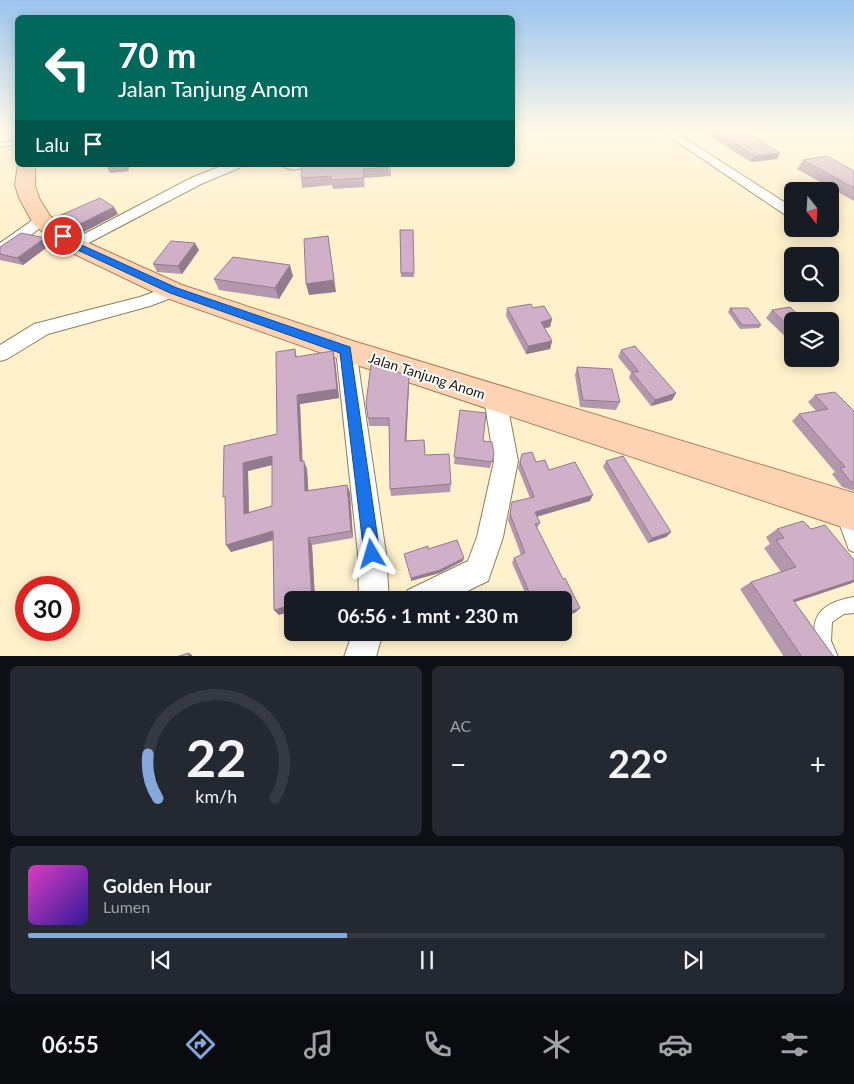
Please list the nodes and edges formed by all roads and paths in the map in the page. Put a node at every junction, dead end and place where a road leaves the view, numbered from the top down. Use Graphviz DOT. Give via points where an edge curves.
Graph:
graph roads {
  1 [pos="712,162"];
  2 [pos="26,167"];
  3 [pos="230,167"];
  4 [pos="289,167"];
  5 [pos="300,167"];
  6 [pos="784,209"];
  7 [pos="42,220"];
  8 [pos="74,245"];
  9 [pos="0,250"];
  10 [pos="173,290"];
  11 [pos="346,350"];
  12 [pos="0,354"];
  13 [pos="495,398"];
  14 [pos="847,509"];
  15 [pos="854,545"];
  16 [pos="374,591"];
  17 [pos="437,591"];
  18 [pos="854,605"];
  19 [pos="365,641"];
  20 [pos="360,656"];
  21 [pos="830,656"];
  1 -- 6 [label="street"];
  2 -- 7 [label="main road, Jalan Tanjung Anom" via="24,185"];
  3 -- 8 [label="street" via="196,181"];
  4 -- 5 [label="lane"];
  7 -- 8 [label="main road, Jalan Tanjung Anom"];
  7 -- 9 [label="street"];
  8 -- 10 [label="main road, Jalan Tanjung Anom"];
  10 -- 11 [label="main road, Jalan Tanjung Anom"];
  10 -- 12 [label="street" via="144,302 41,329"];
  11 -- 13 [label="main road, Jalan Tanjung Anom"];
  11 -- 16 [label="street" via="372,554"];
  13 -- 14 [label="main road, Jalan Tanjung Anom"];
  13 -- 17 [label="street" via="506,460 490,537 478,571"];
  14 -- 15 [label="lane"];
  18 -- 21 [label="lane" via="824,618 823,641"];
  19 -- 20 [label="street"];
}
